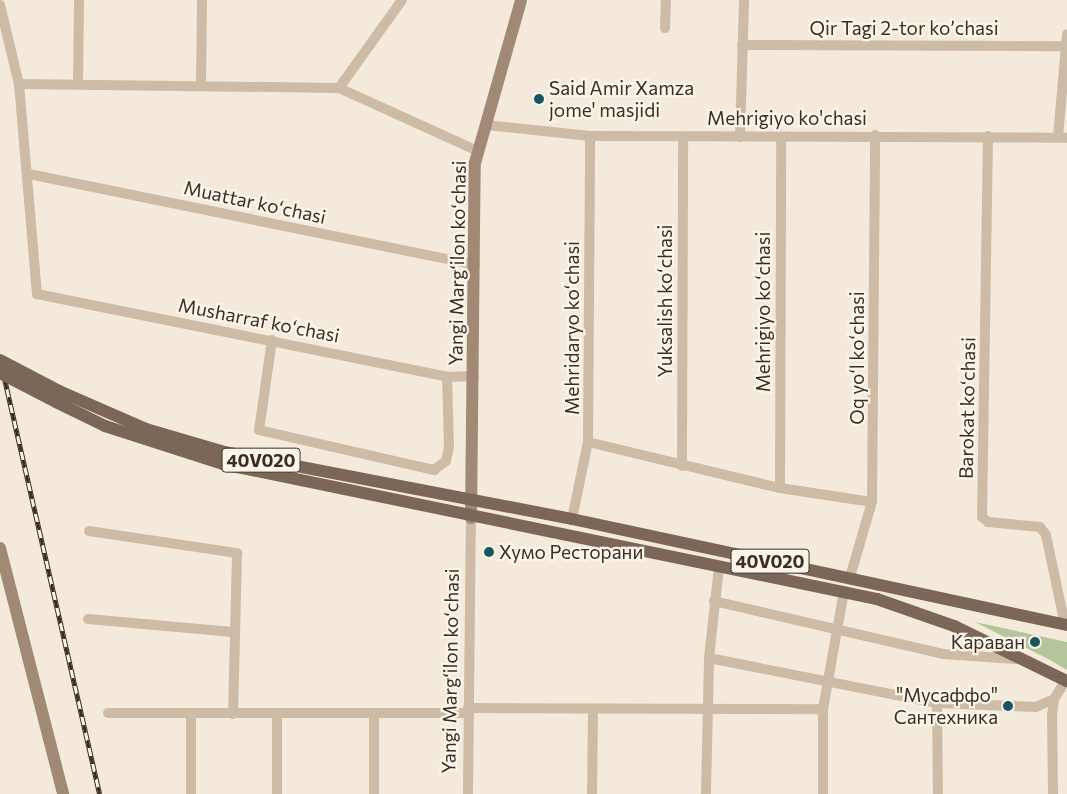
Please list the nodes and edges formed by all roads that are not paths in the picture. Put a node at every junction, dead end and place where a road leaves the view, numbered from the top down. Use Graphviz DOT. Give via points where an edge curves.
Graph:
graph roads {
  1 [pos="79,0"];
  2 [pos="202,0"];
  3 [pos="402,0"];
  4 [pos="521,0"];
  5 [pos="666,0"];
  6 [pos="744,0"];
  7 [pos="0,5"];
  8 [pos="666,28"];
  9 [pos="1067,34"];
  10 [pos="742,45"];
  11 [pos="1066,46"];
  12 [pos="19,84"];
  13 [pos="78,84"];
  14 [pos="201,84"];
  15 [pos="339,88"];
  16 [pos="486,125"];
  17 [pos="875,135"];
  18 [pos="590,136"];
  19 [pos="683,136"];
  20 [pos="740,136"];
  21 [pos="988,136"];
  22 [pos="780,137"];
  23 [pos="1063,137"];
  24 [pos="478,152"];
  25 [pos="28,174"];
  26 [pos="475,265"];
  27 [pos="272,340"];
  28 [pos="0,360"];
  29 [pos="0,373"];
  30 [pos="474,376"];
  31 [pos="447,377"];
  32 [pos="58,396"];
  33 [pos="588,442"];
  34 [pos="682,466"];
  35 [pos="780,488"];
  36 [pos="471,502"];
  37 [pos="872,502"];
  38 [pos="471,518"];
  39 [pos="572,519"];
  40 [pos="89,531"];
  41 [pos="0,548"];
  42 [pos="719,567"];
  43 [pos="850,577"];
  44 [pos="844,591"];
  45 [pos="714,601"];
  46 [pos="88,619"];
  47 [pos="1066,625"];
  48 [pos="235,632"];
  49 [pos="838,632"];
  50 [pos="709,658"];
  51 [pos="1016,659"];
  52 [pos="1066,681"];
  53 [pos="829,683"];
  54 [pos="1054,699"];
  55 [pos="936,703"];
  56 [pos="707,707"];
  57 [pos="823,709"];
  58 [pos="593,710"];
  59 [pos="468,711"];
  60 [pos="108,713"];
  61 [pos="374,713"];
  62 [pos="191,714"];
  63 [pos="233,714"];
  64 [pos="277,714"];
  65 [pos="63,794"];
  66 [pos="191,794"];
  67 [pos="277,794"];
  68 [pos="374,794"];
  69 [pos="468,794"];
  70 [pos="592,794"];
  71 [pos="706,794"];
  72 [pos="822,794"];
  73 [pos="938,794"];
  74 [pos="1053,794"];
  1 -- 13 [label="street"];
  2 -- 14 [label="street"];
  3 -- 15 [label="street"];
  4 -- 16 [label="main road, Yangi Margʻilon koʻchasi"];
  5 -- 8 [label="street"];
  6 -- 10 [label="street"];
  7 -- 12 [label="street"];
  9 -- 11 [label="street"];
  10 -- 11 [label="street, Qir Tagi 2-tor koʼchasi"];
  10 -- 20 [label="street"];
  11 -- 23 [label="street"];
  12 -- 13 [label="street"];
  12 -- 25 [label="street"];
  13 -- 14 [label="street"];
  14 -- 15 [label="street"];
  15 -- 24 [label="street"];
  16 -- 18 [label="street, Mehrigiyo ko'chasi"];
  16 -- 24 [label="main road, Yangi Margʻilon koʻchasi"];
  17 -- 21 [label="street, Mehrigiyo ko'chasi"];
  17 -- 22 [label="street, Mehrigiyo ko'chasi"];
  17 -- 37 [label="street, Oq yoʻl koʻchasi"];
  18 -- 19 [label="street, Mehrigiyo ko'chasi"];
  18 -- 33 [label="street, Mehridaryo koʻchasi"];
  19 -- 20 [label="street, Mehrigiyo ko'chasi"];
  19 -- 34 [label="street, Yuksalish koʻchasi"];
  20 -- 22 [label="street, Mehrigiyo ko'chasi"];
  21 -- 23 [label="street, Mehrigiyo ko'chasi"];
  21 -- 47 [label="street, Barokat koʻchasi" via="982,517 988,522 1040,527 1046,535"];
  22 -- 35 [label="street, Mehrigiyo koʻchasi"];
  24 -- 26 [label="main road, Yangi Margʻilon koʻchasi"];
  25 -- 26 [label="street, Muattar koʻchasi"];
  25 -- 27 [label="street, Musharraf koʻchasi" via="37,294"];
  26 -- 30 [label="main road, Yangi Margʻilon koʻchasi"];
  27 -- 31 [label="street, Musharraf koʻchasi"];
  27 -- 31 [label="street" via="258,430 434,470 446,461 449,447"];
  28 -- 32 [label="main road, 40V020, bridge"];
  29 -- 32 [label="main road, 40V020, bridge"];
  30 -- 31 [label="street, Musharraf koʻchasi"];
  30 -- 36 [label="main road, Yangi Margʻilon koʻchasi"];
  32 -- 36 [label="main road, 40V020" via="146,429 224,452"];
  32 -- 38 [label="main road, 40V020" via="105,426 223,464"];
  33 -- 34 [label="street"];
  33 -- 39 [label="street, Mehridaryo koʻchasi"];
  34 -- 35 [label="street"];
  35 -- 37 [label="street"];
  36 -- 38 [label="main road, Yangi Margʻilon koʻchasi"];
  36 -- 39 [label="main road, 40V020"];
  37 -- 43 [label="street, Oq yoʻl koʻchasi"];
  38 -- 42 [label="main road, 40V020"];
  38 -- 59 [label="street, Yangi Margʻilon koʻchasi"];
  39 -- 43 [label="main road, 40V020"];
  40 -- 48 [label="street" via="237,553"];
  41 -- 65 [label="main road"];
  42 -- 44 [label="main road, 40V020"];
  42 -- 45 [label="street"];
  43 -- 47 [label="main road, 40V020"];
  44 -- 49 [label="street"];
  44 -- 51 [label="main road, 40V020" via="936,619"];
  45 -- 49 [label="street"];
  45 -- 50 [label="street"];
  46 -- 48 [label="street"];
  48 -- 63 [label="street"];
  49 -- 51 [label="street" via="943,654"];
  49 -- 53 [label="street"];
  50 -- 53 [label="street"];
  50 -- 56 [label="street"];
  51 -- 52 [label="main road, 40V020"];
  52 -- 54 [label="street"];
  53 -- 55 [label="street"];
  53 -- 57 [label="street"];
  54 -- 55 [label="street" via="1036,707"];
  54 -- 74 [label="street"];
  55 -- 73 [label="street"];
  56 -- 57 [label="street"];
  56 -- 58 [label="street"];
  56 -- 71 [label="street"];
  57 -- 72 [label="street"];
  58 -- 59 [label="street"];
  58 -- 70 [label="street"];
  59 -- 61 [label="street"];
  59 -- 69 [label="street, Yangi Margʻilon koʻchasi"];
  60 -- 62 [label="street"];
  61 -- 64 [label="street"];
  61 -- 68 [label="street"];
  62 -- 63 [label="street"];
  62 -- 66 [label="street"];
  63 -- 64 [label="street"];
  64 -- 67 [label="street"];
}
